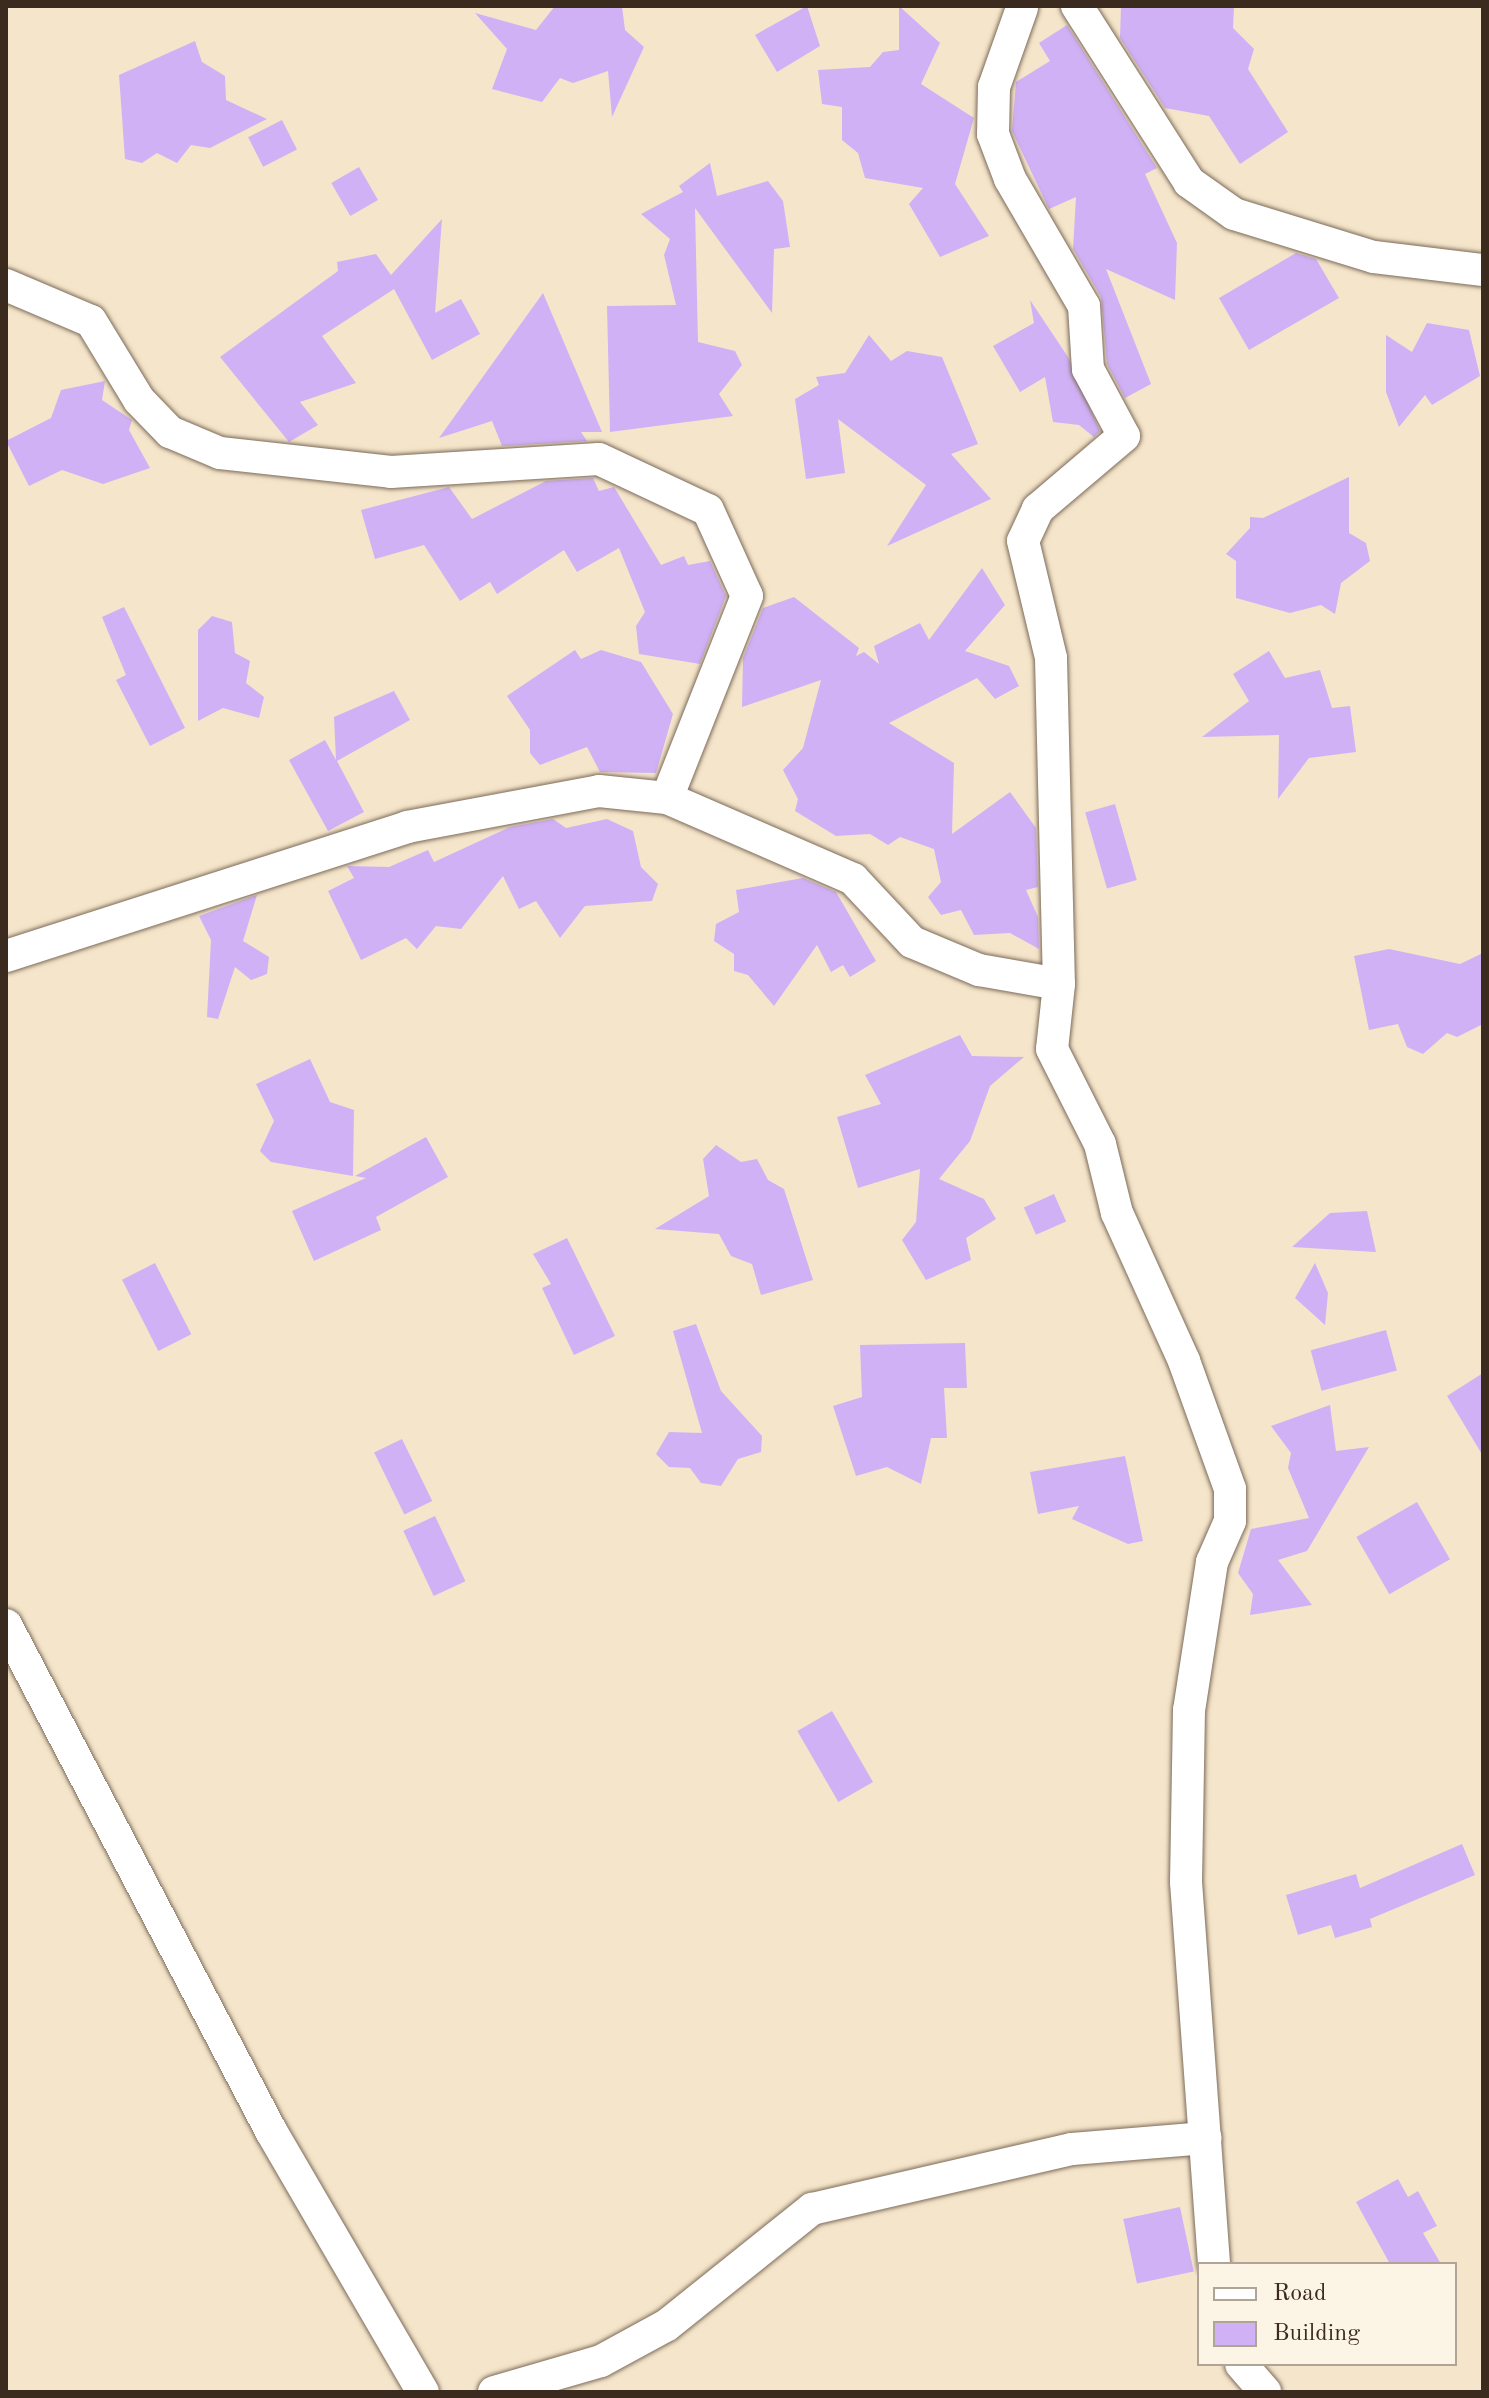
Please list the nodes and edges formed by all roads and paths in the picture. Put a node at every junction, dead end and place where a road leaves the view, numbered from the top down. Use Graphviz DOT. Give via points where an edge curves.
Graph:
graph roads {
  1 [pos="1077,6"];
  2 [pos="1026,7"];
  3 [pos="1483,270"];
  4 [pos="6,285"];
  5 [pos="667,798"];
  6 [pos="6,956"];
  7 [pos="1059,984"];
  8 [pos="6,1625"];
  9 [pos="1206,2138"];
  10 [pos="1214,2262"];
  11 [pos="1243,2366"];
  12 [pos="423,2392"];
  13 [pos="494,2392"];
  14 [pos="1265,2392"];
  1 -- 3 [label="street" via="1189,182 1234,214 1374,257"];
  2 -- 7 [label="street" via="994,87 993,134 1010,179 1084,306 1088,369 1124,436 1038,509 1023,541 1051,658"];
  4 -- 5 [label="street" via="91,321 139,400 170,432 220,453 391,472 599,459 708,510 747,596"];
  5 -- 6 [label="street" via="571,794 407,827"];
  5 -- 7 [label="street" via="853,879 912,942 979,970"];
  7 -- 9 [label="street" via="1052,1049 1100,1144 1117,1213 1184,1361 1230,1489 1230,1521 1212,1562 1189,1710 1186,1882"];
  8 -- 12 [label="street" via="271,2131"];
  9 -- 10 [label="street"];
  9 -- 13 [label="street" via="1072,2149 812,2209 667,2325 601,2361"];
  11 -- 14 [label="street"];
}
